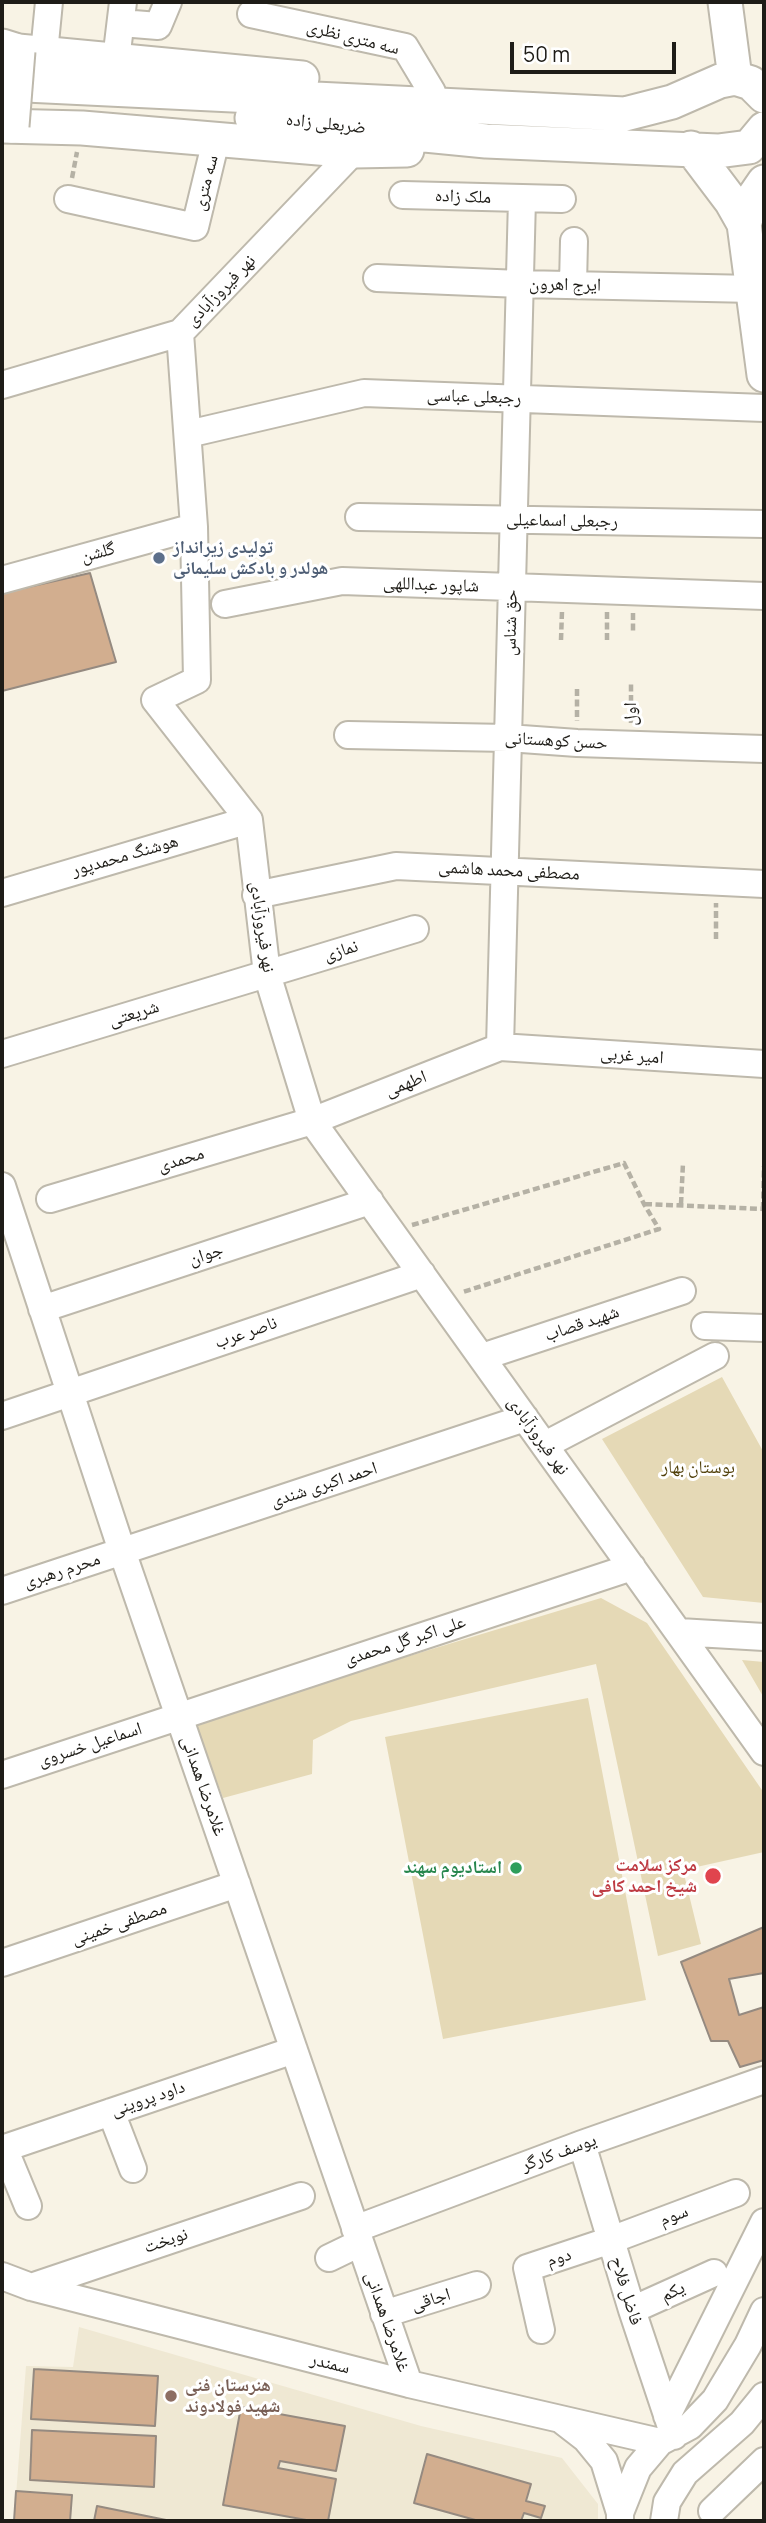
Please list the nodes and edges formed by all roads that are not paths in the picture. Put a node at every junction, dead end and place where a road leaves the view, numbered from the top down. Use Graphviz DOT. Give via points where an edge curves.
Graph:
graph roads {
  1 [pos="49,2"];
  2 [pos="168,2"];
  3 [pos="725,2"];
  4 [pos="122,12"];
  5 [pos="251,14"];
  6 [pos="21,50"];
  7 [pos="116,60"];
  8 [pos="735,78"];
  9 [pos="432,92"];
  10 [pos="764,96"];
  11 [pos="512,109"];
  12 [pos="16,111"];
  13 [pos="764,129"];
  14 [pos="216,140"];
  15 [pos="486,141"];
  16 [pos="691,148"];
  17 [pos="354,151"];
  18 [pos="764,182"];
  19 [pos="403,195"];
  20 [pos="523,199"];
  21 [pos="68,200"];
  22 [pos="562,200"];
  23 [pos="744,225"];
  24 [pos="574,242"];
  25 [pos="377,278"];
  26 [pos="520,284"];
  27 [pos="573,285"];
  28 [pos="754,289"];
  29 [pos="761,322"];
  30 [pos="180,334"];
  31 [pos="764,374"];
  32 [pos="2,385"];
  33 [pos="517,398"];
  34 [pos="764,408"];
  35 [pos="188,434"];
  36 [pos="359,517"];
  37 [pos="514,521"];
  38 [pos="764,524"];
  39 [pos="194,527"];
  40 [pos="2,580"];
  41 [pos="512,588"];
  42 [pos="764,596"];
  43 [pos="225,604"];
  44 [pos="348,735"];
  45 [pos="508,738"];
  46 [pos="764,749"];
  47 [pos="249,820"];
  48 [pos="505,871"];
  49 [pos="764,884"];
  50 [pos="2,892"];
  51 [pos="256,895"];
  52 [pos="415,929"];
  53 [pos="267,974"];
  54 [pos="500,1047"];
  55 [pos="2,1054"];
  56 [pos="764,1064"];
  57 [pos="312,1121"];
  58 [pos="2,1186"];
  59 [pos="50,1199"];
  60 [pos="370,1201"];
  61 [pos="12,1249"];
  62 [pos="422,1274"];
  63 [pos="682,1291"];
  64 [pos="42,1309"];
  65 [pos="705,1326"];
  66 [pos="764,1328"];
  67 [pos="715,1356"];
  68 [pos="482,1357"];
  69 [pos="70,1393"];
  70 [pos="2,1416"];
  71 [pos="526,1419"];
  72 [pos="545,1445"];
  73 [pos="122,1551"];
  74 [pos="632,1567"];
  75 [pos="2,1591"];
  76 [pos="678,1632"];
  77 [pos="764,1637"];
  78 [pos="179,1716"];
  79 [pos="764,1752"];
  80 [pos="2,1775"];
  81 [pos="237,1884"];
  82 [pos="2,1963"];
  83 [pos="294,2050"];
  84 [pos="761,2087"];
  85 [pos="111,2112"];
  86 [pos="582,2144"];
  87 [pos="3,2148"];
  88 [pos="132,2169"];
  89 [pos="736,2193"];
  90 [pos="301,2196"];
  91 [pos="28,2206"];
  92 [pos="764,2222"];
  93 [pos="358,2236"];
  94 [pos="611,2240"];
  95 [pos="329,2258"];
  96 [pos="714,2273"];
  97 [pos="2,2276"];
  98 [pos="477,2285"];
  99 [pos="31,2287"];
  100 [pos="632,2311"];
  101 [pos="764,2311"];
  102 [pos="384,2314"];
  103 [pos="541,2330"];
  104 [pos="408,2384"];
  105 [pos="764,2396"];
  106 [pos="563,2421"];
  107 [pos="667,2431"];
  108 [pos="764,2461"];
  109 [pos="712,2511"];
  110 [pos="620,2517"];
  111 [pos="664,2521"];
  1 -- 6 [label="street"];
  2 -- 4 [label="street" via="158,26"];
  3 -- 8 [label="main road"];
  4 -- 7 [label="street"];
  5 -- 9 [label="street, سه متری نظری" via="405,47"];
  6 -- 7 [label="main road"];
  6 -- 12 [label="main road, bridge"];
  7 -- 9 [label="main road"];
  8 -- 10 [label="main road" via="751,83"];
  8 -- 11 [label="main road, ضربعلی زاده" via="625,114"];
  9 -- 11 [label="main road"];
  11 -- 12 [label="main road, ضربعلی زاده"];
  12 -- 14 [label="main road" via="82,128"];
  12 -- 15 [label="main road, ضربعلی زاده" via="135,109"];
  13 -- 16 [label="main road, ضربعلی زاده" via="748,147 737,150"];
  14 -- 17 [label="main road"];
  14 -- 21 [label="street, سه متری" via="195,227"];
  15 -- 16 [label="main road, ضربعلی زاده"];
  15 -- 17 [label="main road" via="425,150"];
  16 -- 23 [label="main road"];
  17 -- 30 [label="street, نهر فیروزآبادی"];
  18 -- 23 [label="main road"];
  19 -- 20 [label="street, ملک زاده"];
  20 -- 22 [label="street, ملک زاده"];
  20 -- 26 [label="street, حق شناس"];
  23 -- 28 [label="main road"];
  24 -- 27 [label="street"];
  25 -- 26 [label="street, ایرج اهرون"];
  26 -- 27 [label="street, ایرج اهرون"];
  26 -- 33 [label="street, حق شناس"];
  27 -- 28 [label="street, ایرج اهرون"];
  28 -- 29 [label="main road"];
  29 -- 31 [label="main road"];
  30 -- 32 [label="street"];
  30 -- 35 [label="street, نهر فیروزآبادی"];
  33 -- 34 [label="street, رجبعلی عباسی"];
  33 -- 35 [label="street, رجبعلی عباسی" via="364,393"];
  33 -- 37 [label="street, حق شناس"];
  35 -- 39 [label="street, نهر فیروزآبادی"];
  36 -- 37 [label="street, رجبعلی اسماعیلی"];
  37 -- 38 [label="street, رجبعلی اسماعیلی"];
  37 -- 41 [label="street, حق شناس"];
  39 -- 40 [label="street, گلشن"];
  39 -- 47 [label="street, نهر فیروزآبادی" via="197,680 155,700"];
  41 -- 42 [label="street, شاپور عبداللهی"];
  41 -- 43 [label="street, شاپور عبداللهی" via="342,581"];
  41 -- 45 [label="street, حق شناس"];
  44 -- 45 [label="street, حسن کوهستانی"];
  45 -- 46 [label="street, حسن کوهستانی"];
  45 -- 48 [label="street, حق شناس"];
  47 -- 50 [label="street, هوشنگ محمدپور"];
  47 -- 51 [label="street, نهر فیروزآبادی"];
  48 -- 49 [label="street, مصطفی محمد هاشمی"];
  48 -- 51 [label="street, مصطفی محمد هاشمی" via="396,866"];
  48 -- 54 [label="street, حق شناس"];
  51 -- 53 [label="street, نهر فیروزآبادی"];
  52 -- 53 [label="street, نمازی"];
  53 -- 55 [label="street, شریعتی"];
  53 -- 57 [label="street, نهر فیروزآبادی"];
  54 -- 56 [label="street, امیر غربی"];
  54 -- 57 [label="street, اطهمی"];
  57 -- 59 [label="street, محمدی"];
  57 -- 60 [label="street, نهر فیروزآبادی"];
  58 -- 61 [label="street, غلامرضا همدانی"];
  60 -- 62 [label="street, نهر فیروزآبادی"];
  60 -- 64 [label="street, جوان"];
  61 -- 64 [label="street, غلامرضا همدانی"];
  62 -- 68 [label="street, نهر فیروزآبادی"];
  62 -- 69 [label="street, ناصر عرب"];
  63 -- 68 [label="street, شهید قصاب"];
  64 -- 69 [label="street, غلامرضا همدانی"];
  65 -- 66 [label="street"];
  67 -- 72 [label="street"];
  68 -- 71 [label="street, نهر فیروزآبادی"];
  69 -- 70 [label="street, ناصر عرب"];
  69 -- 73 [label="street, غلامرضا همدانی"];
  71 -- 72 [label="street, نهر فیروزآبادی"];
  71 -- 73 [label="street, احمد اکبری شندی"];
  72 -- 74 [label="street, نهر فیروزآبادی"];
  73 -- 75 [label="street, محرم رهبری"];
  73 -- 78 [label="street, غلامرضا همدانی"];
  74 -- 76 [label="street, نهر فیروزآبادی"];
  74 -- 78 [label="street, علی اکبر گل محمدی"];
  76 -- 77 [label="street"];
  76 -- 79 [label="street, نهر فیروزآبادی"];
  78 -- 80 [label="street, اسماعیل خسروی"];
  78 -- 81 [label="street, غلامرضا همدانی"];
  81 -- 82 [label="street, مصطفی خمینی"];
  81 -- 83 [label="street, غلامرضا همدانی"];
  83 -- 85 [label="street, داود پروینی"];
  83 -- 93 [label="street, غلامرضا همدانی"];
  84 -- 86 [label="street, یوسف کارگر"];
  85 -- 87 [label="street, داود پروینی"];
  85 -- 88 [label="street"];
  86 -- 93 [label="street, یوسف کارگر"];
  86 -- 94 [label="street, فاضل فلاح"];
  87 -- 91 [label="street"];
  89 -- 94 [label="street, سوم"];
  90 -- 99 [label="street, نوبخت"];
  92 -- 107 [label="street"];
  93 -- 95 [label="street, یوسف کارگر"];
  93 -- 102 [label="street, غلامرضا همدانی"];
  94 -- 100 [label="street, فاضل فلاح"];
  94 -- 103 [label="street, دوم" via="527,2268"];
  96 -- 100 [label="street, یکم"];
  97 -- 99 [label="street, سمندر"];
  98 -- 102 [label="street, اجاقی"];
  99 -- 104 [label="street, سمندر"];
  100 -- 107 [label="street, فاضل فلاح"];
  101 -- 107 [label="street" via="715,2400 690,2426"];
  102 -- 104 [label="street, غلامرضا همدانی"];
  104 -- 106 [label="street, سمندر"];
  105 -- 111 [label="street" via="742,2423 685,2473 667,2502"];
  106 -- 107 [label="street, سمندر"];
  106 -- 110 [label="street" via="586,2439 604,2462"];
  107 -- 110 [label="street" via="638,2469"];
  108 -- 109 [label="street"];
}
